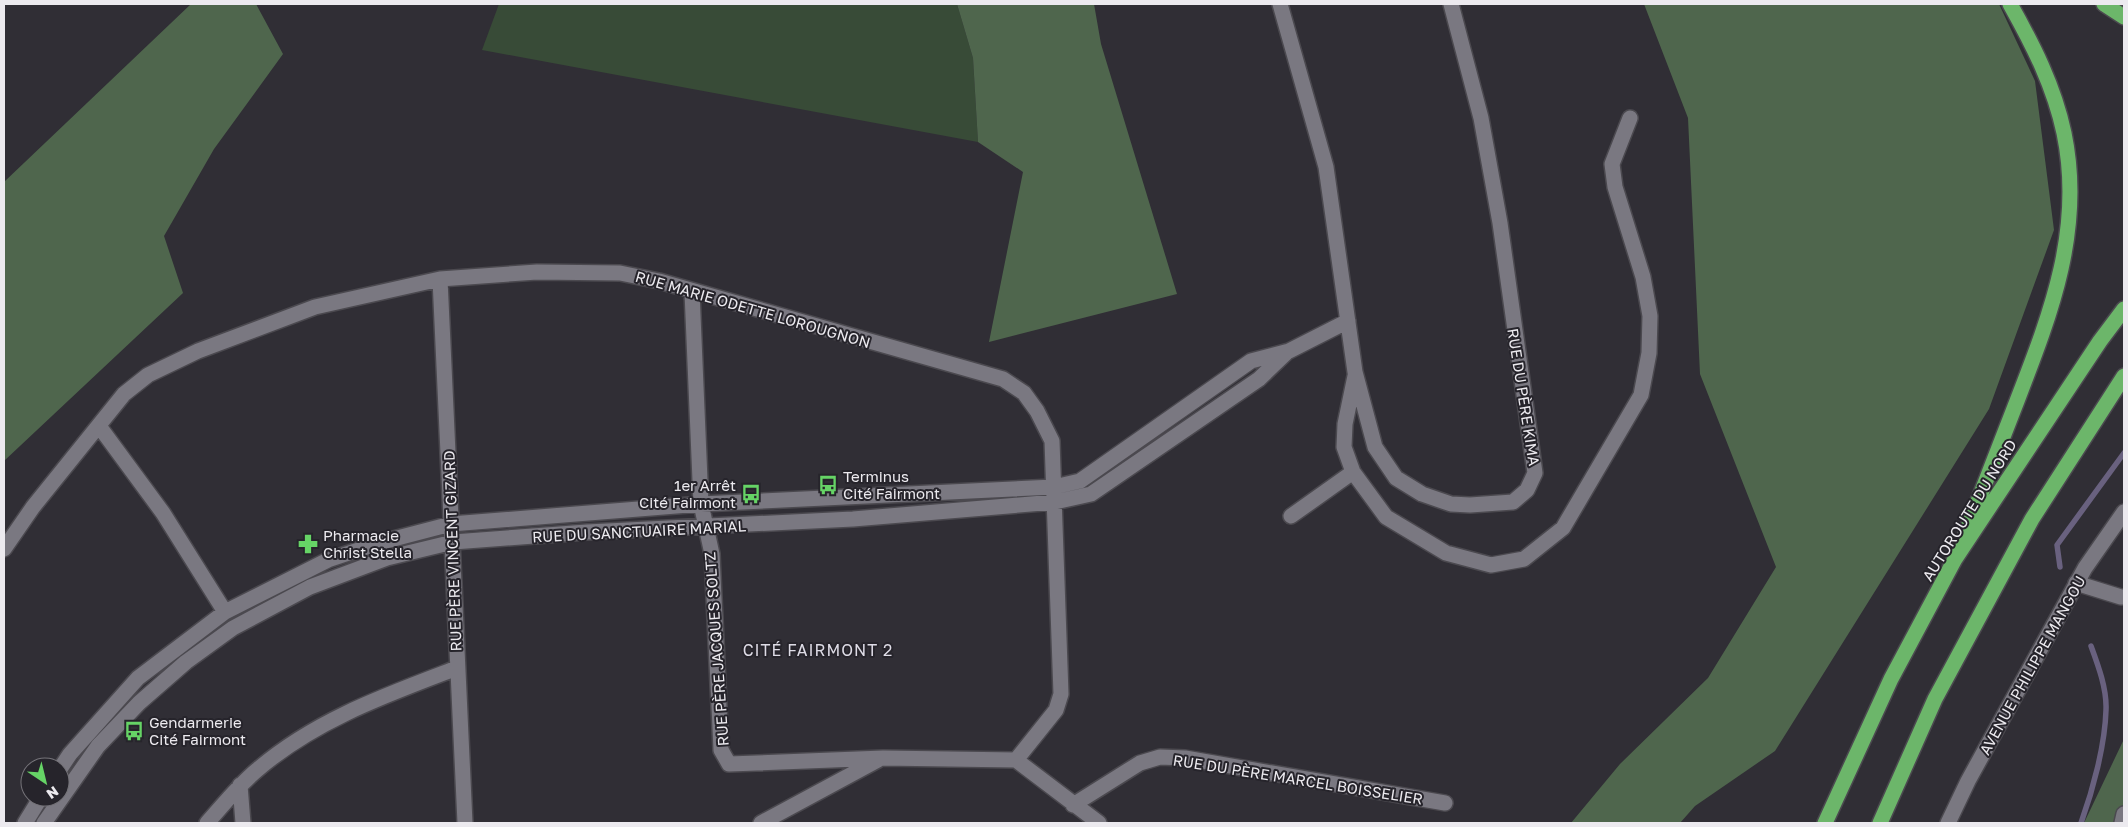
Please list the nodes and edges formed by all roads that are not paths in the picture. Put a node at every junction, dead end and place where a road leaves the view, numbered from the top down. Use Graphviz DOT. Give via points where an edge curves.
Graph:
graph roads {
  1 [pos="1280,4"];
  2 [pos="1452,4"];
  3 [pos="2010,4"];
  4 [pos="2104,4"];
  5 [pos="2124,17"];
  6 [pos="1630,118"];
  7 [pos="440,279"];
  8 [pos="692,292"];
  9 [pos="2124,309"];
  10 [pos="1348,321"];
  11 [pos="1356,372"];
  12 [pos="2124,376"];
  13 [pos="99,426"];
  14 [pos="1353,472"];
  15 [pos="1054,495"];
  16 [pos="854,497"];
  17 [pos="701,504"];
  18 [pos="2124,512"];
  19 [pos="1291,516"];
  20 [pos="853,520"];
  21 [pos="451,524"];
  22 [pos="705,527"];
  23 [pos="452,542"];
  24 [pos="4,549"];
  25 [pos="1955,559"];
  26 [pos="2076,583"];
  27 [pos="2123,600"];
  28 [pos="225,612"];
  29 [pos="457,668"];
  30 [pos="68,757"];
  31 [pos="883,758"];
  32 [pos="1016,760"];
  33 [pos="240,785"];
  34 [pos="1445,803"];
  35 [pos="1073,805"];
  36 [pos="35,807"];
  37 [pos="2124,814"];
  38 [pos="25,823"];
  39 [pos="44,823"];
  40 [pos="207,823"];
  41 [pos="243,823"];
  42 [pos="465,823"];
  43 [pos="761,823"];
  44 [pos="1099,823"];
  45 [pos="1825,823"];
  46 [pos="1880,823"];
  47 [pos="1948,823"];
  48 [pos="2122,823"];
  1 -- 10 [label="street, RUE DU PÈRE KIMA" via="1326,167"];
  2 -- 11 [label="street, RUE DU PÈRE KIMA" via="1481,118 1500,222 1535,473 1527,490 1512,502 1451,504 1422,494 1396,478 1375,447"];
  3 -- 25 [label="highway" via="2034,45 2051,85 2064,133 2070,181 2068,234 2059,286 2038,347"];
  4 -- 5 [label="highway"];
  6 -- 14 [label="street" via="1612,164 1615,187 1643,277 1650,316 1650,353 1641,396 1563,528 1524,559 1492,564 1446,553 1386,517"];
  7 -- 8 [label="street, RUE MARIE ODETTE LOROUGNON" via="537,272 620,273 659,280"];
  7 -- 13 [label="street, RUE MARIE ODETTE LOROUGNON" via="315,307 198,351 148,375 124,394"];
  7 -- 21 [label="street, RUE PÈRE VINCENT GIZARD"];
  8 -- 15 [label="street, RUE MARIE ODETTE LOROUGNON" via="1002,379 1024,393 1052,441"];
  8 -- 17 [label="street, RUE PÈRE JACQUES SOLTZ"];
  9 -- 25 [label="highway, AUTOROUTE DU NORD"];
  10 -- 11 [label="street, RUE DU PÈRE KIMA"];
  10 -- 15 [label="street, RUE DU SANCTUAIRE MARIAL" via="1289,351 1259,379 1091,494"];
  11 -- 14 [label="street" via="1344,424 1344,447"];
  12 -- 46 [label="highway" via="2032,519 1935,699"];
  13 -- 24 [label="street, RUE MARIE ODETTE LOROUGNON" via="33,507"];
  13 -- 28 [label="street" via="163,513"];
  14 -- 19 [label="street"];
  15 -- 16 [label="street, RUE DU SANCTUAIRE MARIAL"];
  15 -- 20 [label="street, RUE DU SANCTUAIRE MARIAL"];
  15 -- 32 [label="street, RUE MARIE ODETTE LOROUGNON" via="1061,694 1056,710"];
  16 -- 17 [label="street, RUE DU SANCTUAIRE MARIAL"];
  16 -- 20 [label="street"];
  17 -- 21 [label="street, RUE DU SANCTUAIRE MARIAL"];
  17 -- 22 [label="street, RUE PÈRE JACQUES SOLTZ"];
  18 -- 26 [label="street, AVENUE PHILIPPE MANGOU"];
  20 -- 22 [label="street, RUE DU SANCTUAIRE MARIAL"];
  21 -- 23 [label="street, RUE PÈRE VINCENT GIZARD"];
  21 -- 28 [label="street, RUE DU SANCTUAIRE MARIAL" via="328,560"];
  22 -- 23 [label="street, RUE DU SANCTUAIRE MARIAL"];
  22 -- 31 [label="street, RUE PÈRE JACQUES SOLTZ" via="712,554 721,750 729,764"];
  23 -- 29 [label="street, RUE PÈRE VINCENT GIZARD"];
  23 -- 39 [label="street, RUE DU SANCTUAIRE MARIAL" via="387,558 310,587 232,628 139,703 98,746"];
  25 -- 45 [label="highway, AUTOROUTE DU NORD" via="1891,679"];
  26 -- 27 [label="street"];
  26 -- 47 [label="street, AVENUE PHILIPPE MANGOU"];
  28 -- 30 [label="street, RUE DU SANCTUAIRE MARIAL" via="138,678"];
  29 -- 33 [label="street" via="362,704 300,737"];
  29 -- 42 [label="street, RUE PÈRE VINCENT GIZARD"];
  31 -- 32 [label="street, RUE PÈRE JACQUES SOLTZ"];
  31 -- 43 [label="street"];
  32 -- 35 [label="street"];
  33 -- 40 [label="street"];
  33 -- 41 [label="street"];
  34 -- 35 [label="street, RUE DU PÈRE MARCEL BOISSELIER" via="1185,758 1160,757 1140,763"];
  35 -- 44 [label="street"];
  36 -- 38 [label="street"];
  37 -- 48 [label="street"];
}
